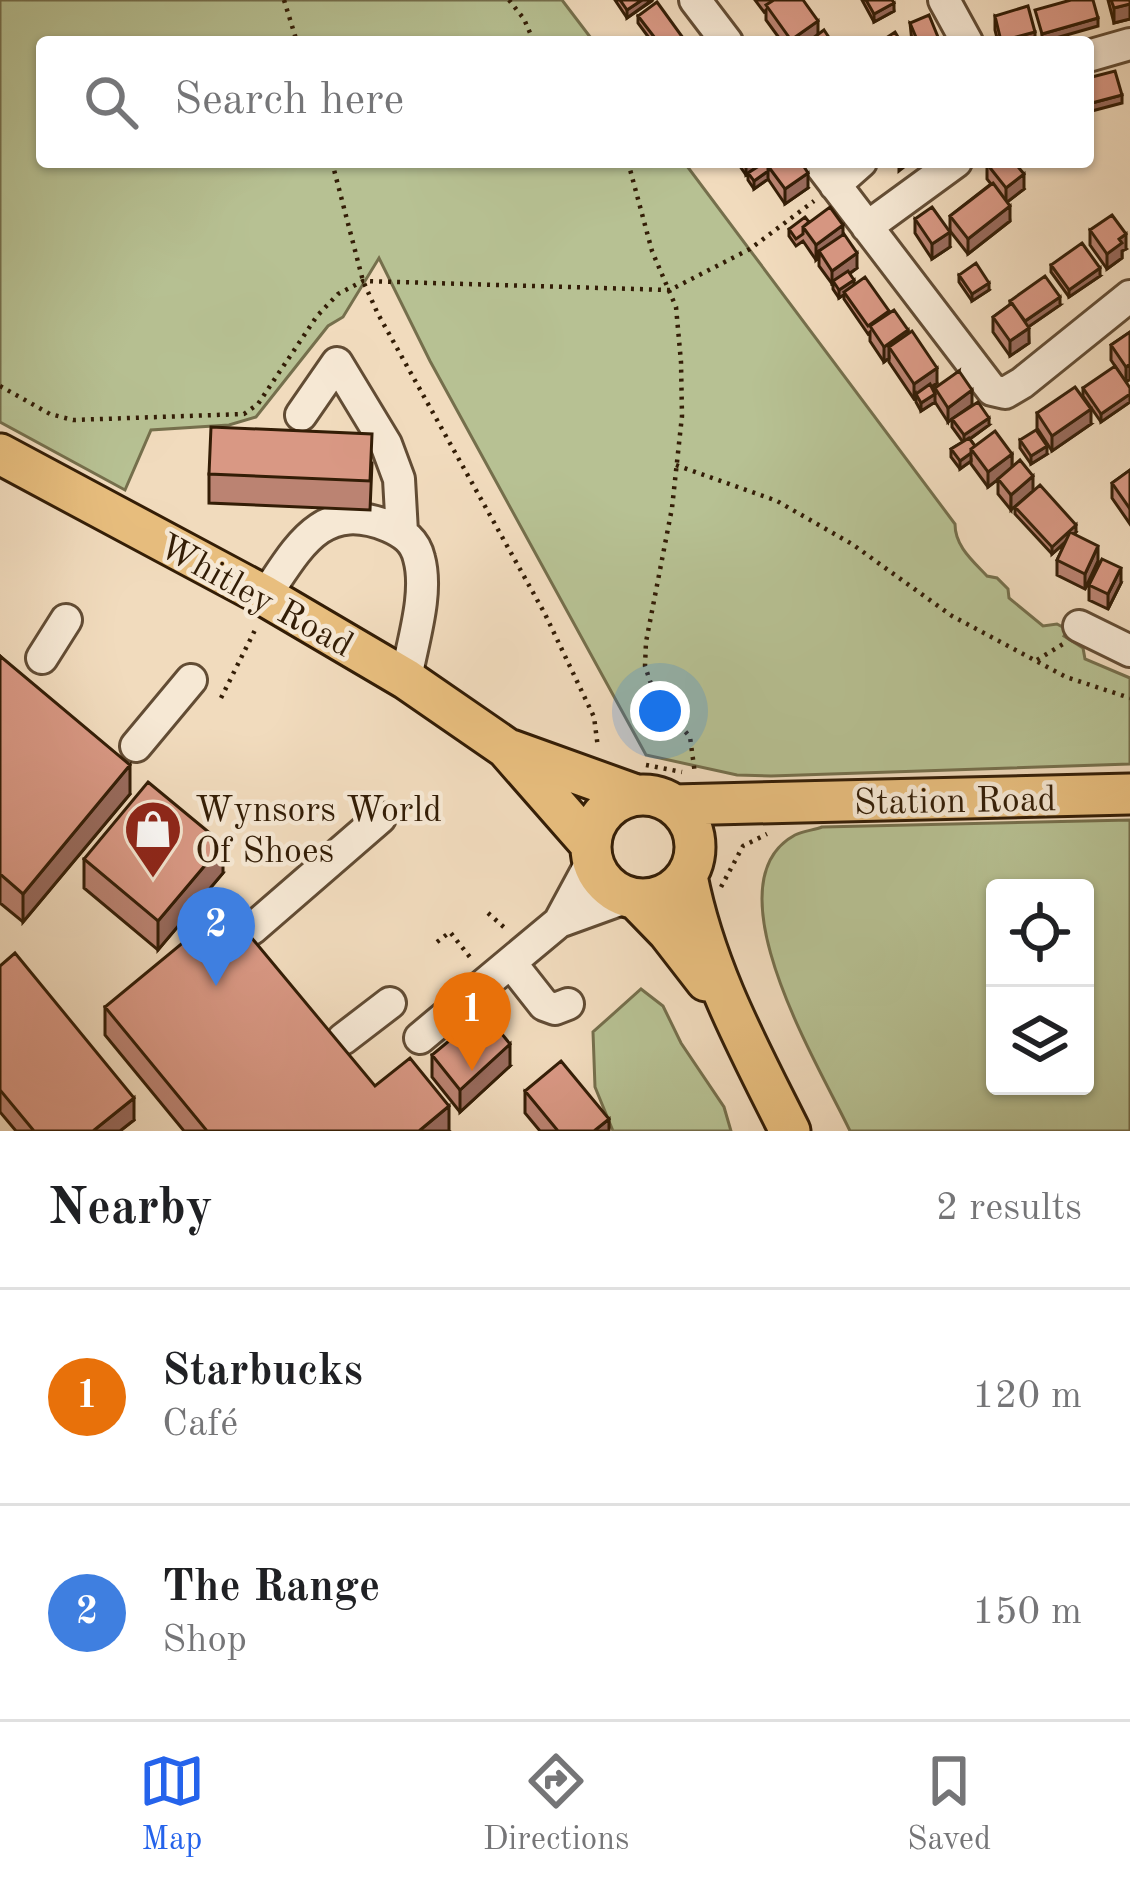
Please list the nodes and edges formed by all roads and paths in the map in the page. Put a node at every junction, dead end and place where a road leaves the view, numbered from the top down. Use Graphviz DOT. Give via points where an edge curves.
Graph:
graph roads {
  1 [pos="284,0"];
  2 [pos="509,0"];
  3 [pos="695,0"];
  4 [pos="944,0"];
  5 [pos="295,36"];
  6 [pos="531,36"];
  7 [pos="722,36"];
  8 [pos="964,36"];
  9 [pos="1130,44"];
  10 [pos="1094,54"];
  11 [pos="334,168"];
  12 [pos="630,168"];
  13 [pos="948,168"];
  14 [pos="826,173"];
  15 [pos="867,226"];
  16 [pos="363,281"];
  17 [pos="670,290"];
  18 [pos="1130,296"];
  19 [pos="0,386"];
  20 [pos="301,415"];
  21 [pos="0,454"];
  22 [pos="676,465"];
  23 [pos="402,532"];
  24 [pos="264,605"];
  25 [pos="66,620"];
  26 [pos="1079,626"];
  27 [pos="1129,646"];
  28 [pos="42,658"];
  29 [pos="406,679"];
  30 [pos="190,680"];
  31 [pos="221,698"];
  32 [pos="1130,698"];
  33 [pos="136,746"];
  34 [pos="506,748"];
  35 [pos="593,780"];
  36 [pos="668,791"];
  37 [pos="1130,794"];
  38 [pos="781,803"];
  39 [pos="380,818"];
  40 [pos="742,847"];
  41 [pos="592,852"];
  42 [pos="699,876"];
  43 [pos="632,898"];
  44 [pos="559,922"];
  45 [pos="252,929"];
  46 [pos="437,942"];
  47 [pos="511,963"];
  48 [pos="474,968"];
  49 [pos="390,1003"];
  50 [pos="568,1004"];
  51 [pos="726,1006"];
  52 [pos="420,1038"];
  53 [pos="343,1039"];
  54 [pos="790,1131"];
  1 -- 5 [label="path"];
  2 -- 6 [label="path"];
  3 -- 7 [label="street"];
  4 -- 8 [label="street"];
  9 -- 10 [label="street"];
  11 -- 16 [label="path"];
  12 -- 17 [label="path"];
  13 -- 15 [label="street"];
  14 -- 15 [label="street"];
  14 -- 17 [label="path" via="750,249"];
  15 -- 18 [label="street" via="999,393"];
  16 -- 17 [label="path"];
  16 -- 19 [label="path" via="328,302 244,414 73,420"];
  16 -- 35 [label="path" via="574,673 598,728"];
  17 -- 22 [label="path" via="681,362"];
  20 -- 23 [label="street" via="337,363 386,444 399,479"];
  21 -- 24 [label="main road, Whitley Road"];
  22 -- 32 [label="path" via="777,501 952,616 1066,676"];
  22 -- 36 [label="path" via="645,666 656,696 690,737"];
  23 -- 24 [label="street" via="356,517 330,521 300,545"];
  23 -- 29 [label="street" via="421,568"];
  24 -- 29 [label="main road, Whitley Road"];
  24 -- 31 [label="path"];
  25 -- 28 [label="street"];
  26 -- 27 [label="street"];
  29 -- 34 [label="main road, Whitley Road"];
  30 -- 33 [label="street"];
  34 -- 35 [label="main road, Whitley Road"];
  34 -- 41 [label="main road, Whitley Road"];
  35 -- 36 [label="main road, Whitley Road"];
  36 -- 38 [label="main road, Station Road"];
  36 -- 41 [label="main road" via="622,799 602,812"];
  36 -- 42 [label="main road" via="691,830"];
  37 -- 38 [label="main road, Station Road"];
  38 -- 42 [label="main road, Station Road" via="730,827"];
  39 -- 45 [label="street"];
  40 -- 42 [label="path"];
  41 -- 43 [label="main road" via="607,883"];
  41 -- 44 [label="street"];
  42 -- 43 [label="main road" via="667,893"];
  42 -- 51 [label="main road" via="694,916"];
  43 -- 44 [label="street"];
  43 -- 51 [label="main road"];
  44 -- 47 [label="street"];
  46 -- 48 [label="path" via="450,932"];
  47 -- 50 [label="street" via="544,1005"];
  47 -- 52 [label="street"];
  49 -- 53 [label="street"];
  51 -- 54 [label="main road"];
}
